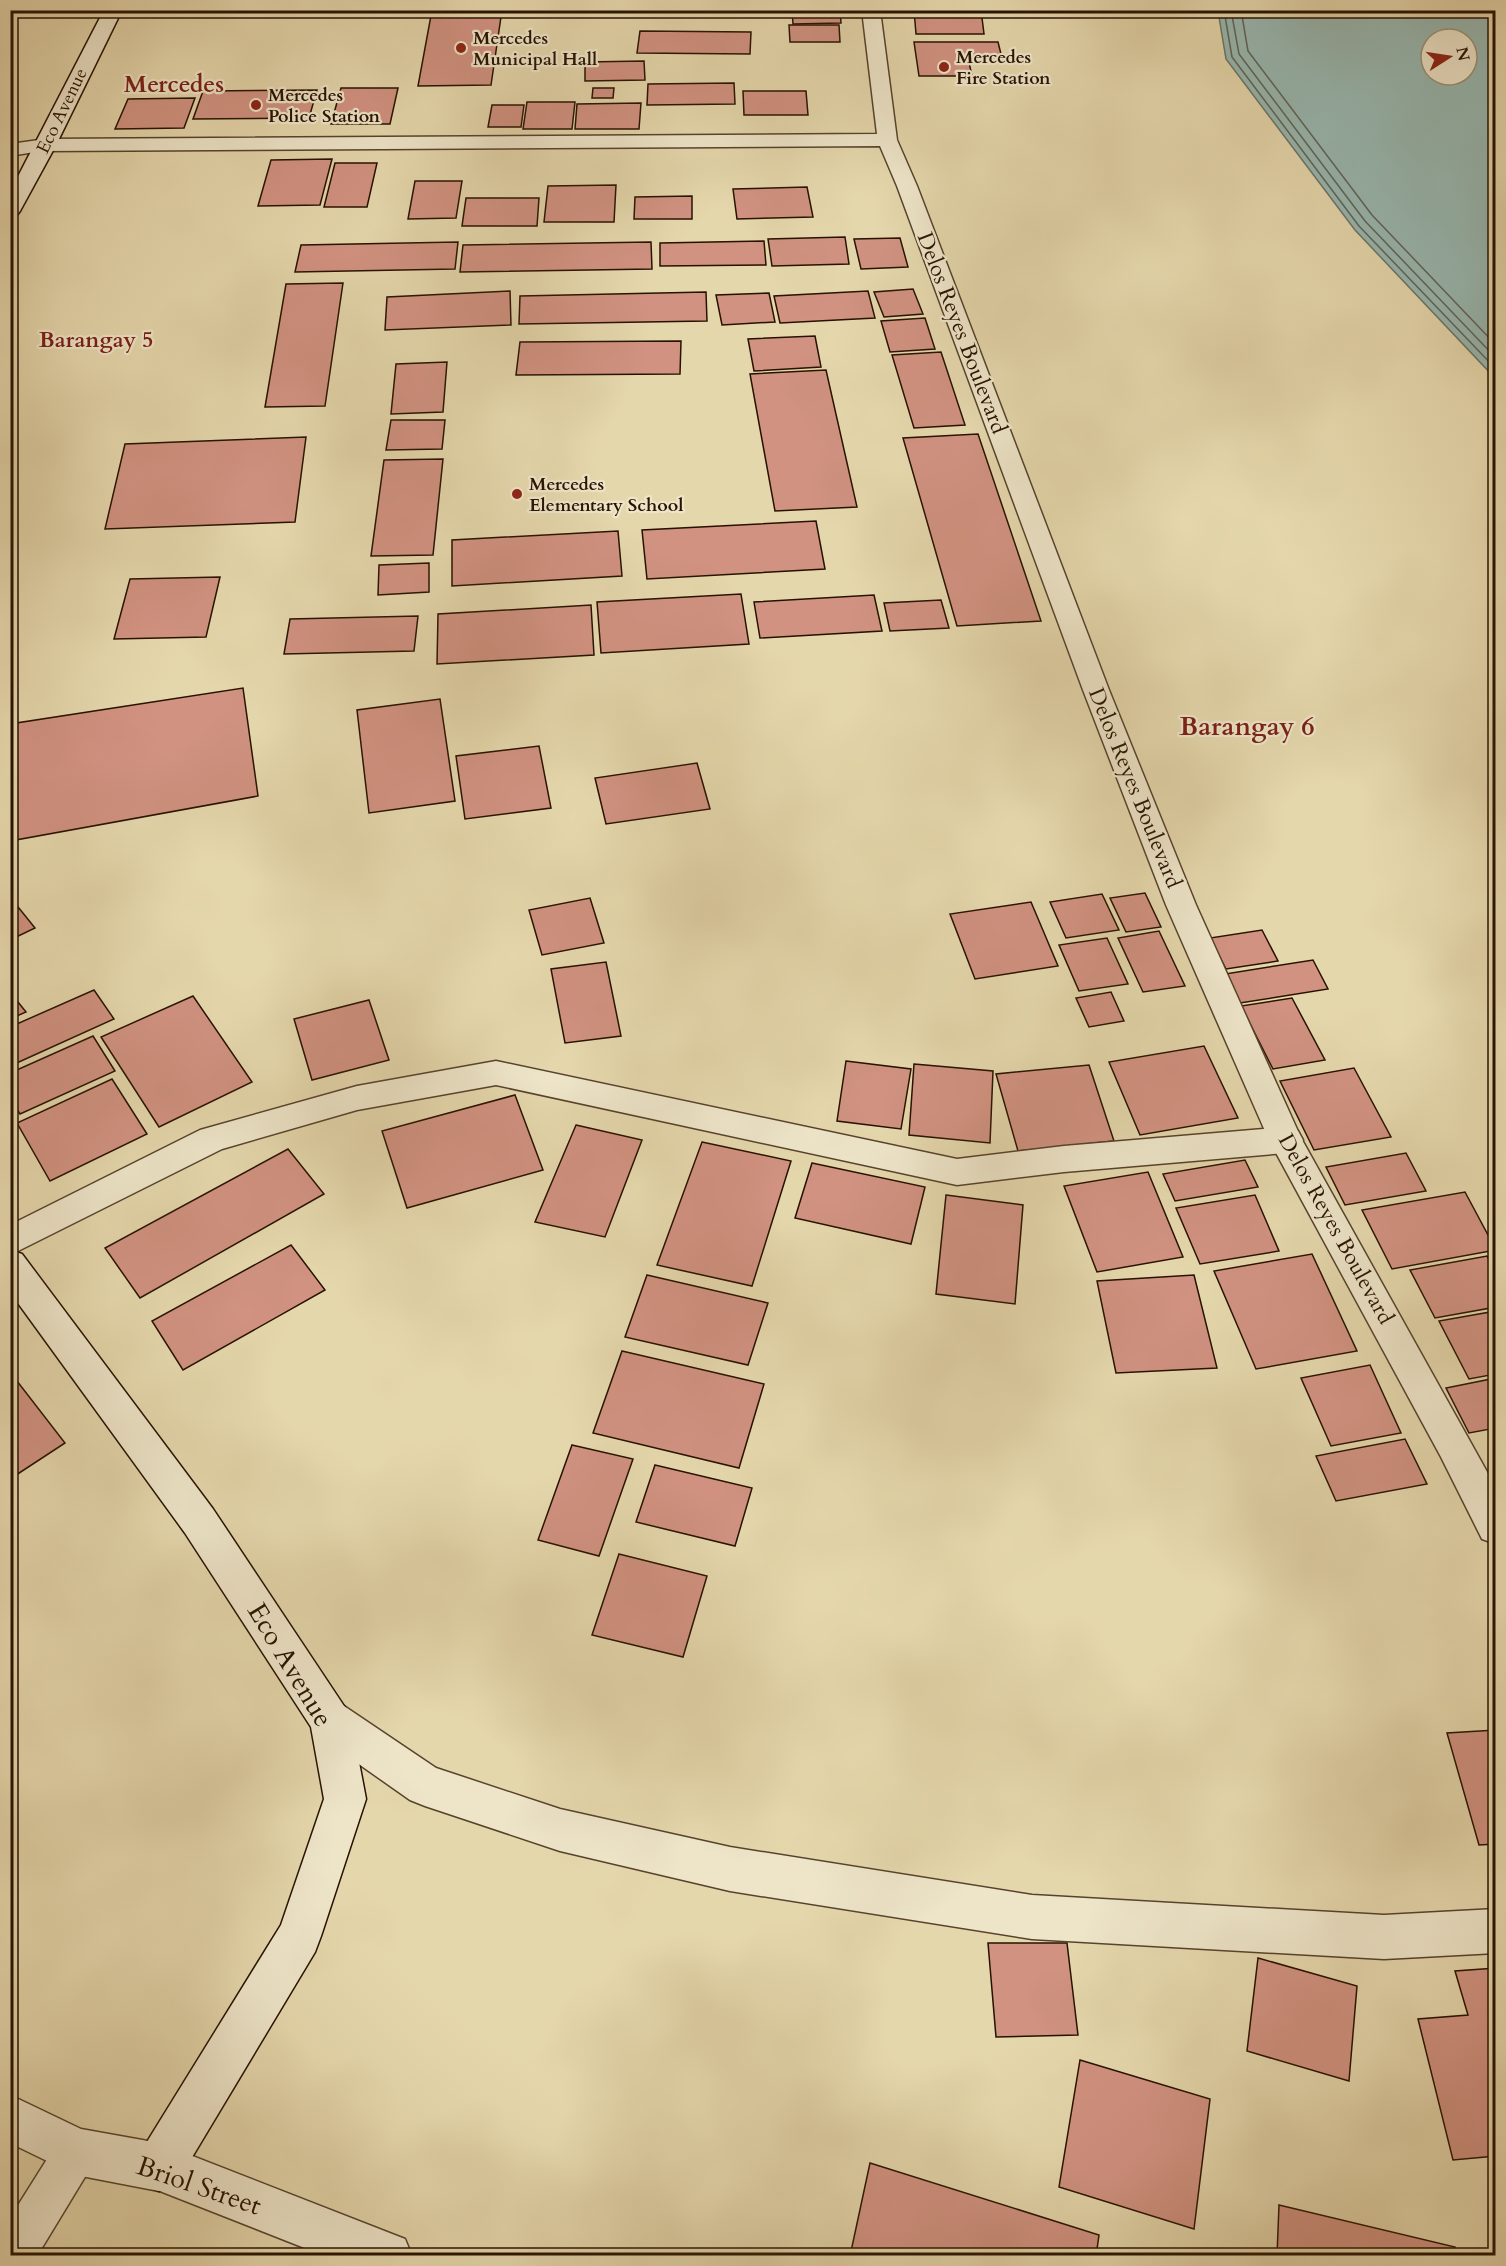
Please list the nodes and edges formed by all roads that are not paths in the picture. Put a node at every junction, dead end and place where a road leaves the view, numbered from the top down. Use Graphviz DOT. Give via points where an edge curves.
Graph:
graph roads {
  1 [pos="113,10"];
  2 [pos="870,10"];
  3 [pos="887,140"];
  4 [pos="46,146"];
  5 [pos="10,150"];
  6 [pos="10,211"];
  7 [pos="1286,1140"];
  8 [pos="10,1241"];
  9 [pos="10,1264"];
  10 [pos="1496,1527"];
  11 [pos="330,1720"];
  12 [pos="1496,1931"];
  13 [pos="10,2118"];
  14 [pos="76,2152"];
  15 [pos="159,2167"];
  16 [pos="12,2256"];
  17 [pos="387,2256"];
  1 -- 4 [label="street, Eco Avenue"];
  2 -- 3 [label="street, Delos Reyes Boulevard"];
  3 -- 4 [label="street"];
  3 -- 7 [label="street, Delos Reyes Boulevard" via="1181,905"];
  4 -- 5 [label="street"];
  4 -- 6 [label="street, Eco Avenue"];
  7 -- 8 [label="street" via="957,1172 496,1073 357,1098 212,1139"];
  7 -- 10 [label="street, Delos Reyes Boulevard"];
  9 -- 11 [label="street, Eco Avenue" via="198,1521"];
  11 -- 12 [label="street" via="425,1785 560,1830 729,1869 1032,1917 1384,1937"];
  11 -- 15 [label="street, Eco Avenue" via="345,1799 299,1936"];
  13 -- 14 [label="street, Briol Street"];
  14 -- 15 [label="street, Briol Street"];
  14 -- 16 [label="lane"];
  15 -- 17 [label="street, Briol Street"];
}
